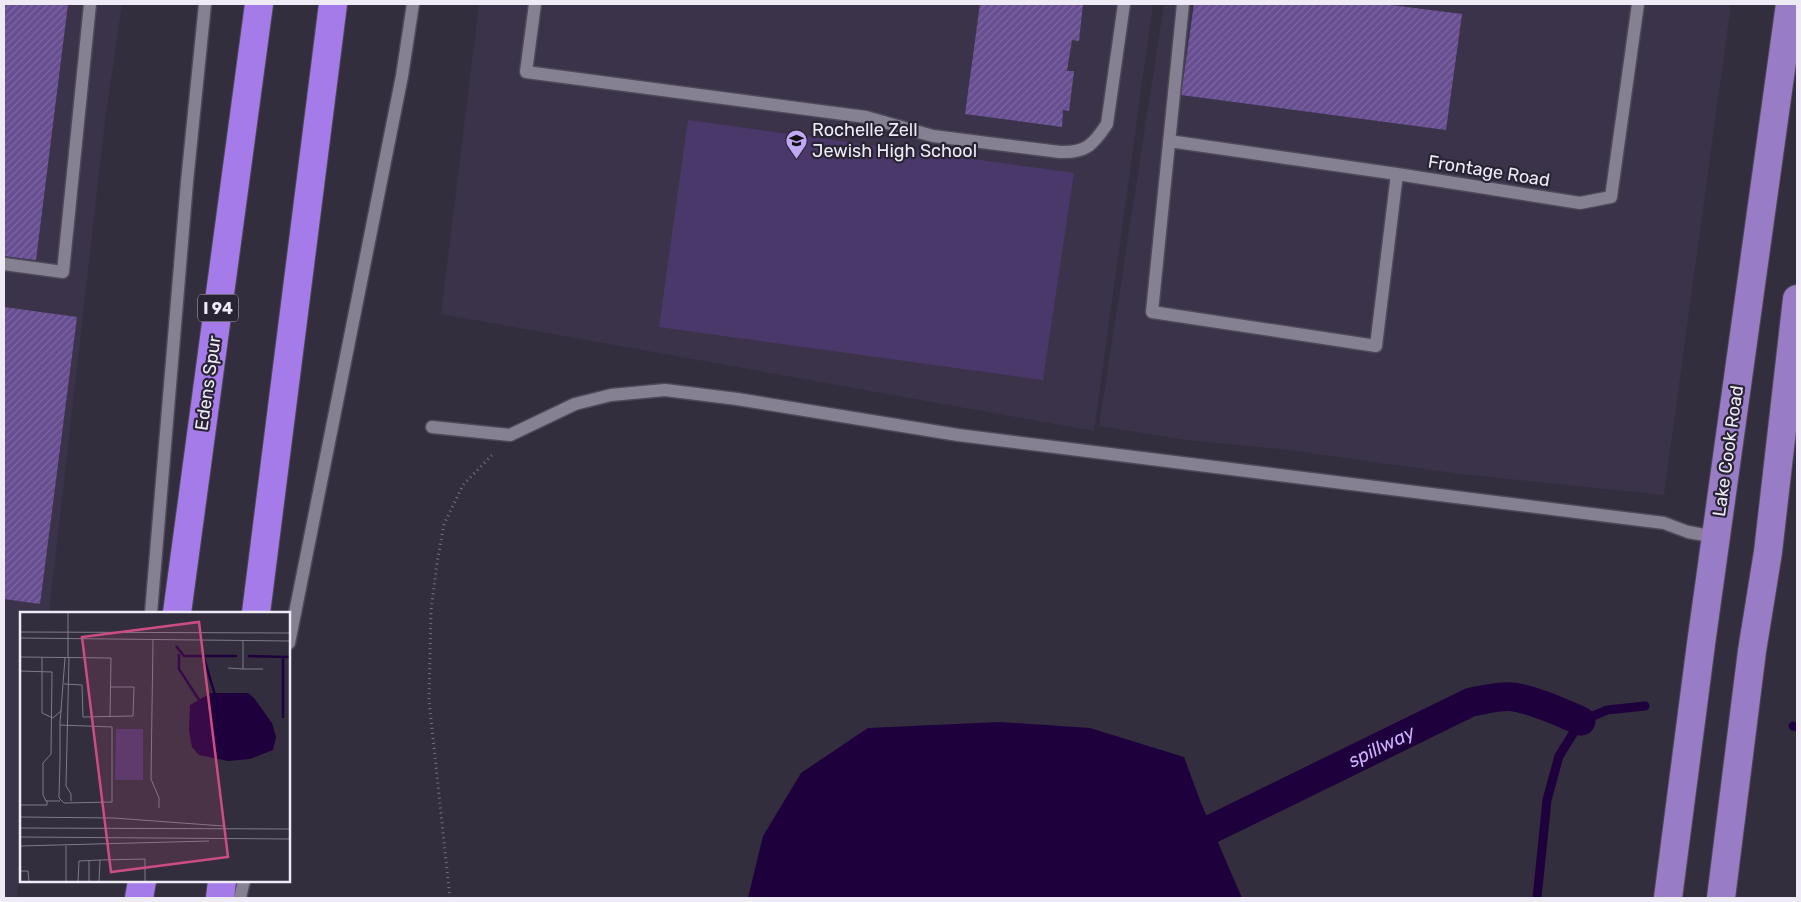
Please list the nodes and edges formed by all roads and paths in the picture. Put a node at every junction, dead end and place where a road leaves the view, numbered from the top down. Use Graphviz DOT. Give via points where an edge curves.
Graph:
graph roads {
  1 [pos="90,4"];
  2 [pos="205,4"];
  3 [pos="259,4"];
  4 [pos="333,4"];
  5 [pos="413,4"];
  6 [pos="535,4"];
  7 [pos="1124,4"];
  8 [pos="1183,4"];
  9 [pos="1638,4"];
  10 [pos="1790,4"];
  11 [pos="1169,141"];
  12 [pos="1397,174"];
  13 [pos="4,264"];
  14 [pos="1797,299"];
  15 [pos="432,426"];
  16 [pos="510,435"];
  17 [pos="1716,537"];
  18 [pos="151,612"];
  19 [pos="177,612"];
  20 [pos="256,612"];
  21 [pos="290,638"];
  22 [pos="129,882"];
  23 [pos="142,882"];
  24 [pos="222,882"];
  25 [pos="244,882"];
  26 [pos="128,898"];
  27 [pos="139,898"];
  28 [pos="220,898"];
  29 [pos="240,898"];
  30 [pos="450,898"];
  31 [pos="1668,898"];
  32 [pos="1721,898"];
  1 -- 13 [label="lane" via="63,272"];
  2 -- 18 [label="lane, Edens Spur / I 94"];
  3 -- 19 [label="highway, Edens Spur / I 94"];
  4 -- 20 [label="highway"];
  5 -- 21 [label="lane" via="402,76"];
  6 -- 7 [label="lane" via="526,72 866,117 933,136 1060,152 1088,148 1107,124"];
  8 -- 11 [label="lane"];
  9 -- 12 [label="lane, Frontage Road" via="1611,197 1580,202"];
  10 -- 17 [label="main road, Lake Cook Road"];
  11 -- 12 [label="lane, Frontage Road"];
  11 -- 12 [label="lane" via="1152,312 1376,346"];
  14 -- 32 [label="main road" via="1768,552 1752,651"];
  15 -- 16 [label="lane"];
  16 -- 17 [label="lane" via="576,404 611,395 664,390 958,435 1664,523"];
  16 -- 30 [label="path" via="463,486 444,524 437,563 431,610 429,700"];
  17 -- 31 [label="main road, Lake Cook Road"];
  22 -- 26 [label="lane"];
  23 -- 27 [label="highway"];
  24 -- 28 [label="highway"];
  25 -- 29 [label="lane"];
}
